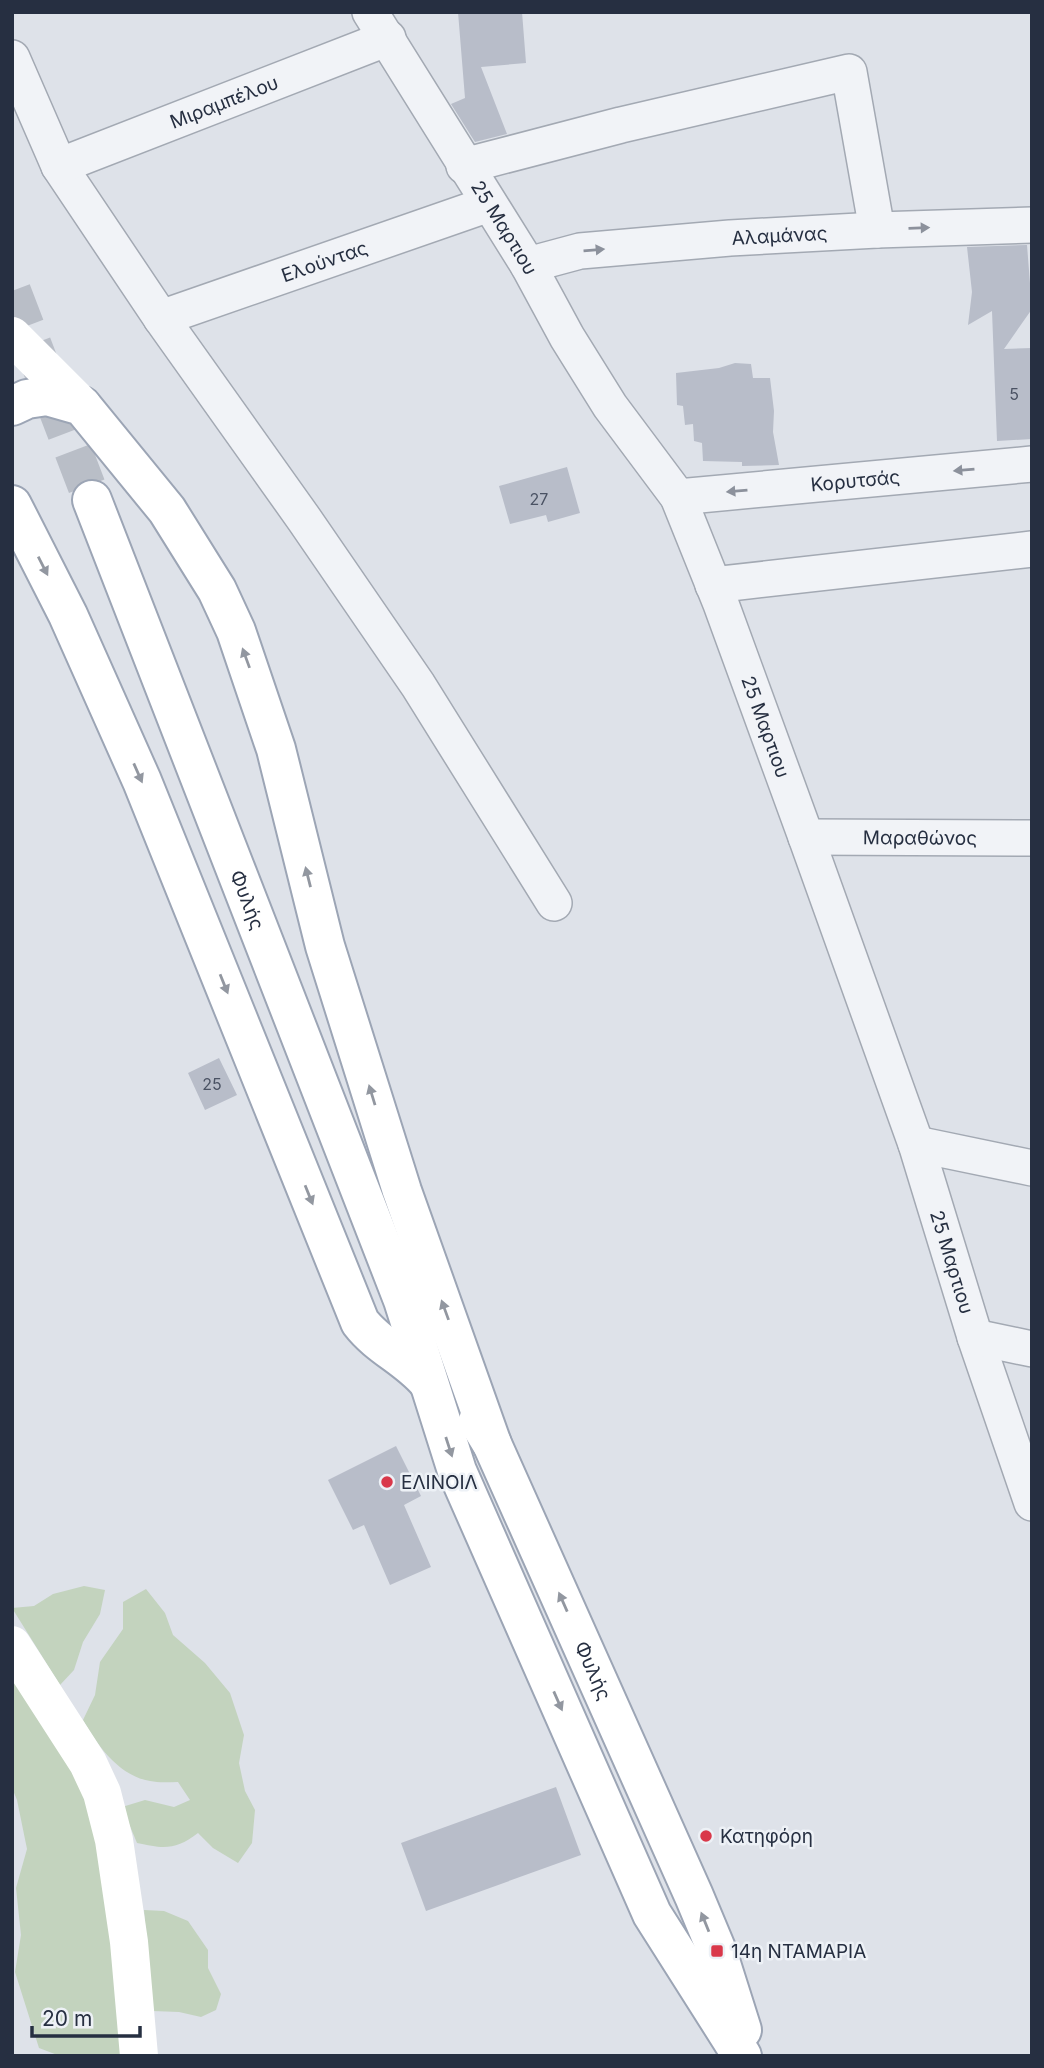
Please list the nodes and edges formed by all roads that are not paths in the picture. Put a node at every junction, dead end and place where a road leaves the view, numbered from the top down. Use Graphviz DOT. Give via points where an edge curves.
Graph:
graph roads {
  1 [pos="379,25"];
  2 [pos="12,58"];
  3 [pos="59,166"];
  4 [pos="464,166"];
  5 [pos="489,204"];
  6 [pos="1032,225"];
  7 [pos="877,230"];
  8 [pos="528,265"];
  9 [pos="161,318"];
  10 [pos="12,336"];
  11 [pos="12,406"];
  12 [pos="82,407"];
  13 [pos="1032,464"];
  14 [pos="678,497"];
  15 [pos="92,500"];
  16 [pos="12,505"];
  17 [pos="1032,549"];
  18 [pos="713,585"];
  19 [pos="806,837"];
  20 [pos="1032,838"];
  21 [pos="555,903"];
  22 [pos="916,1144"];
  23 [pos="1032,1168"];
  24 [pos="403,1300"];
  25 [pos="975,1337"];
  26 [pos="1032,1349"];
  27 [pos="428,1382"];
  28 [pos="492,1444"];
  29 [pos="1031,1499"];
  30 [pos="12,1645"];
  31 [pos="139,2056"];
  32 [pos="742,2056"];
  33 [pos="751,2056"];
  1 -- 3 [label="street, Μιραμπέλου"];
  1 -- 4 [label="street, 25 Μαρτιου"];
  2 -- 3 [label="street"];
  3 -- 9 [label="street"];
  4 -- 5 [label="street, 25 Μαρτιου"];
  4 -- 7 [label="street" via="849,72"];
  5 -- 8 [label="street, 25 Μαρτιου"];
  5 -- 9 [label="street, Ελούντας"];
  7 -- 6 [label="street, Αλαμάνας, one-way"];
  8 -- 7 [label="street, Αλαμάνας, one-way" via="580,251"];
  8 -- 14 [label="street, 25 Μαρτιου" via="610,406"];
  9 -- 21 [label="street" via="418,685"];
  10 -- 12 [label="main road"];
  11 -- 12 [label="main road" via="47,396"];
  28 -- 12 [label="main road, one-way" via="402,1191 325,946 276,749 236,631 167,510"];
  13 -- 14 [label="street, Κορυτσάς, one-way"];
  14 -- 18 [label="street, 25 Μαρτιου"];
  15 -- 24 [label="main road, Φυλής"];
  16 -- 27 [label="main road, one-way" via="68,615 142,781 360,1322"];
  17 -- 18 [label="street"];
  18 -- 19 [label="street, 25 Μαρτιου"];
  19 -- 20 [label="street, Μαραθώνος"];
  19 -- 22 [label="street, 25 Μαρτιου"];
  22 -- 23 [label="street"];
  22 -- 25 [label="street, 25 Μαρτιου"];
  24 -- 27 [label="main road, Φυλής"];
  24 -- 28 [label="main road, Φυλής"];
  25 -- 26 [label="street"];
  25 -- 29 [label="street, 25 Μαρτιου"];
  27 -- 32 [label="main road, Φυλής, one-way" via="457,1471 652,1914"];
  33 -- 28 [label="main road, Φυλής, one-way" via="694,1896"];
  30 -- 31 [label="main road" via="88,1763 102,1793 129,1942"];
}
